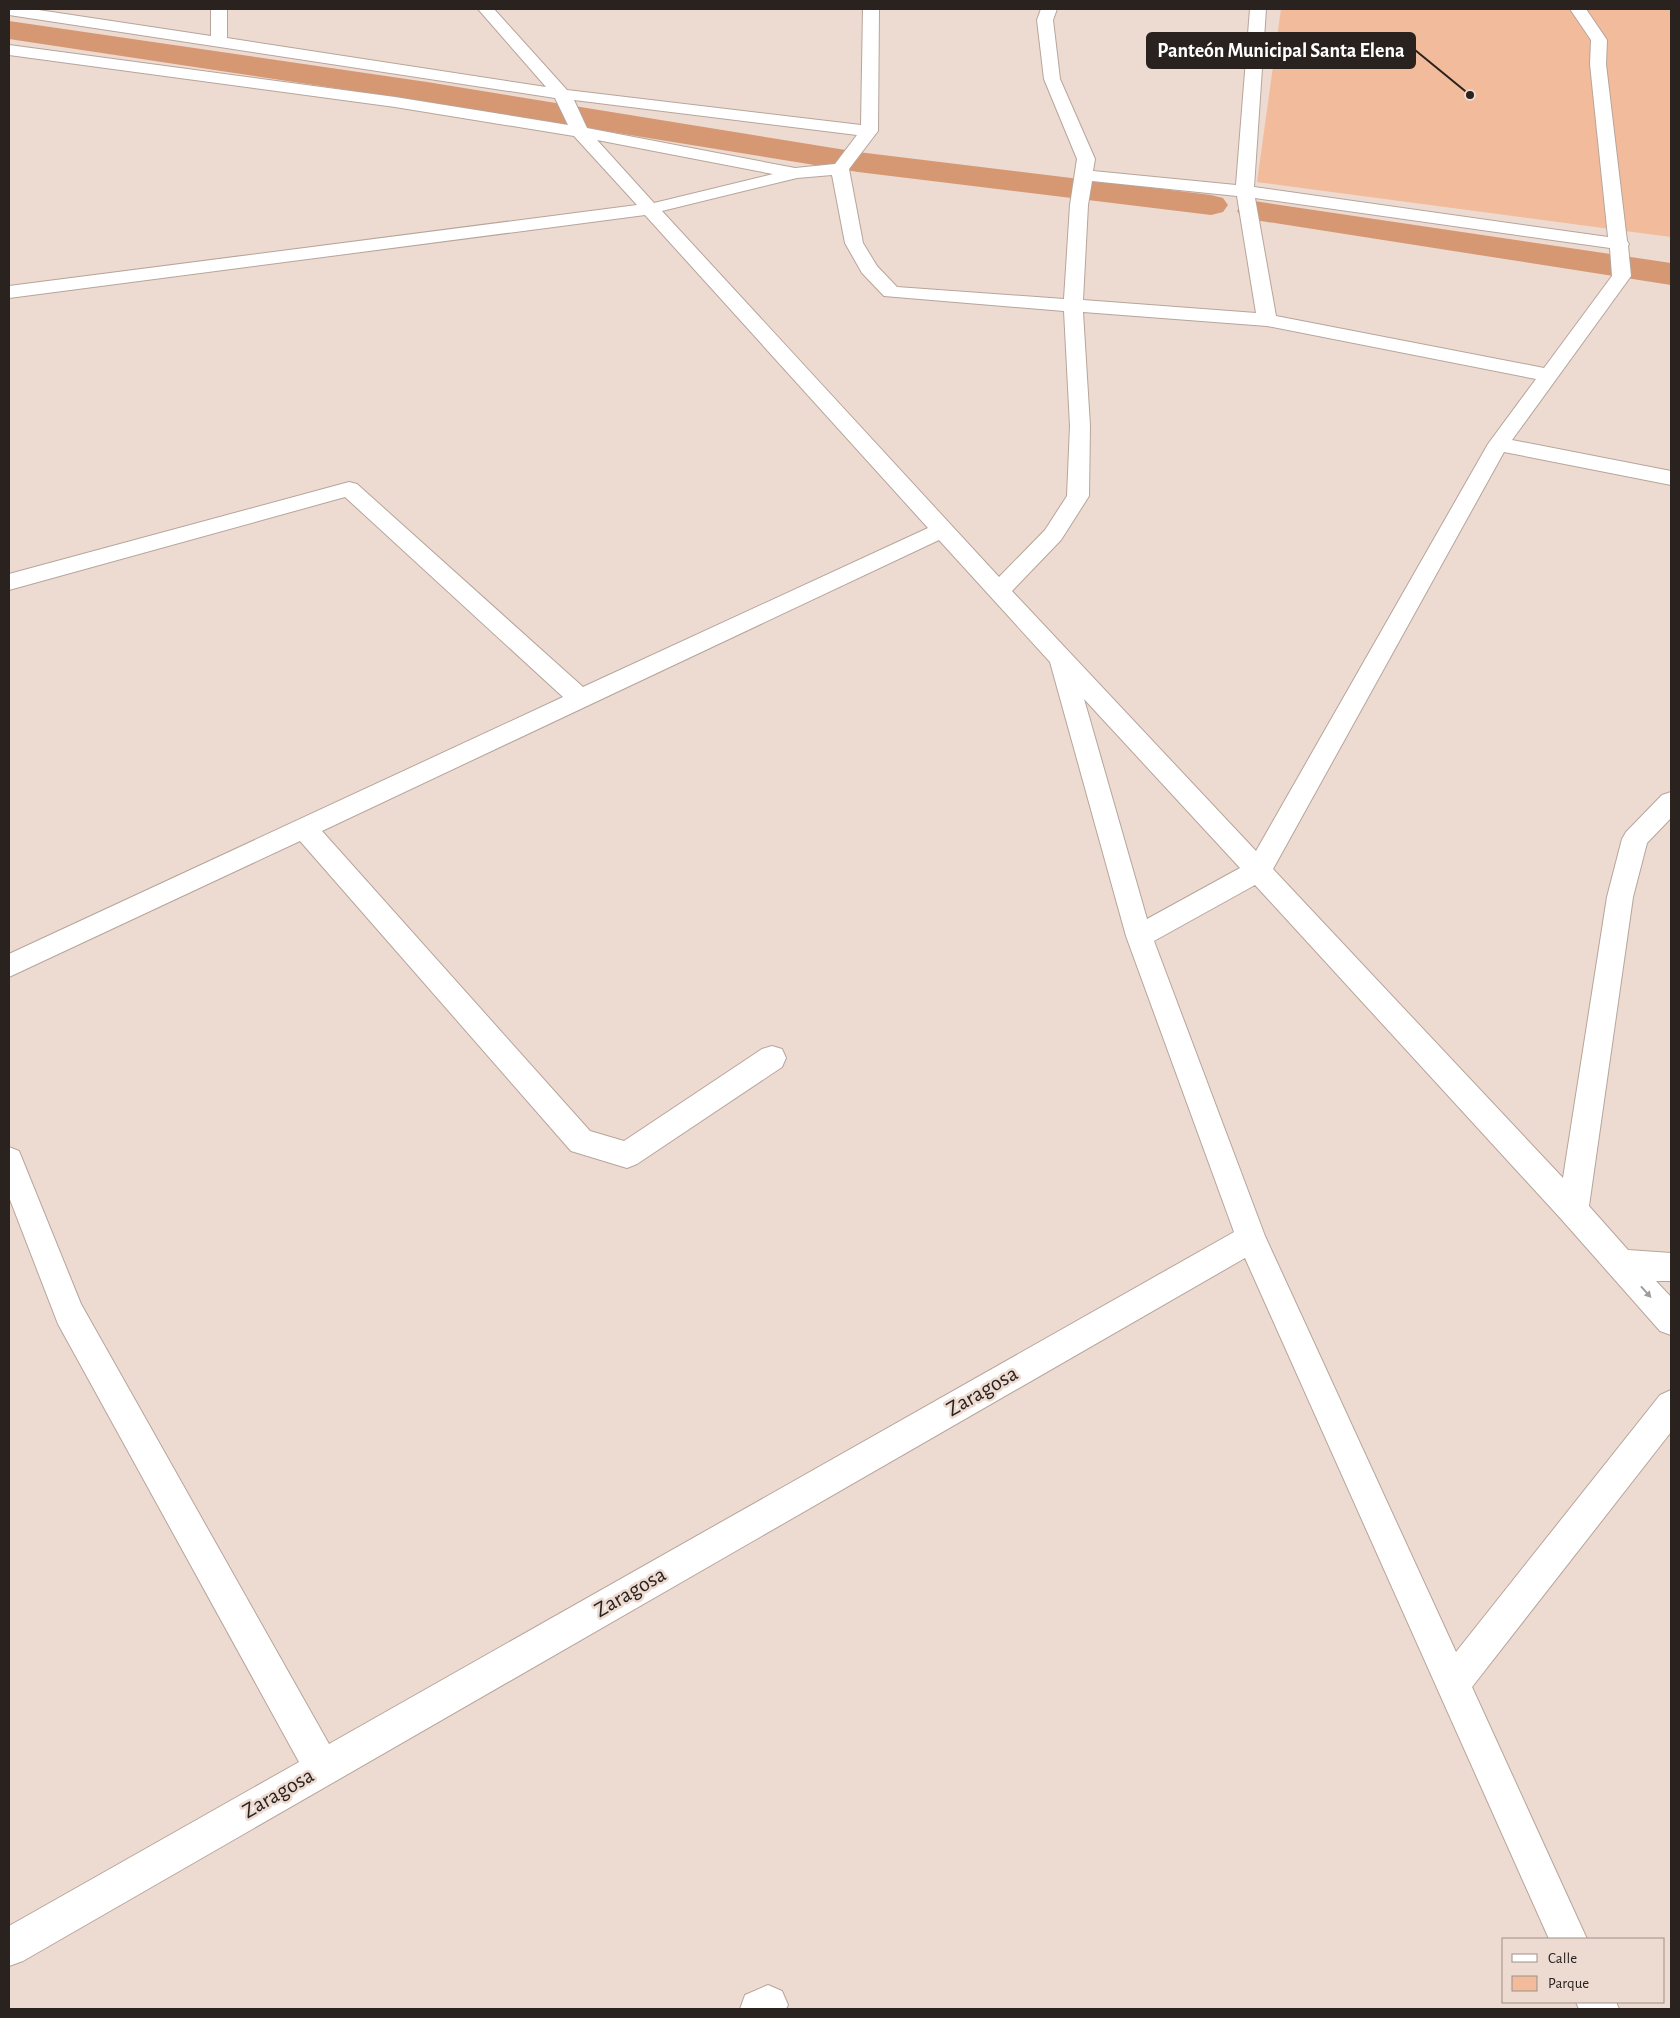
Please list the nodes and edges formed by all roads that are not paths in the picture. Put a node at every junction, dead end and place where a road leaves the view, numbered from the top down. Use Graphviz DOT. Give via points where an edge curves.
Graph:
graph roads {
  1 [pos="219,9"];
  2 [pos="486,9"];
  3 [pos="871,9"];
  4 [pos="1049,9"];
  5 [pos="1258,9"];
  6 [pos="1578,9"];
  7 [pos="9,10"];
  8 [pos="219,42"];
  9 [pos="9,50"];
  10 [pos="562,94"];
  11 [pos="869,131"];
  12 [pos="580,132"];
  13 [pos="840,169"];
  14 [pos="797,173"];
  15 [pos="1084,175"];
  16 [pos="1245,190"];
  17 [pos="650,209"];
  18 [pos="1620,260"];
  19 [pos="9,292"];
  20 [pos="1074,305"];
  21 [pos="1267,320"];
  22 [pos="1548,374"];
  23 [pos="1498,444"];
  24 [pos="1671,478"];
  25 [pos="942,530"];
  26 [pos="9,582"];
  27 [pos="998,591"];
  28 [pos="1061,659"];
  29 [pos="581,699"];
  30 [pos="1671,802"];
  31 [pos="304,828"];
  32 [pos="1258,871"];
  33 [pos="1139,936"];
  34 [pos="9,966"];
  35 [pos="772,1058"];
  36 [pos="9,1160"];
  37 [pos="1573,1210"];
  38 [pos="1251,1238"];
  39 [pos="1622,1264"];
  40 [pos="1671,1267"];
  41 [pos="1671,1320"];
  42 [pos="1671,1406"];
  43 [pos="1452,1685"];
  44 [pos="322,1768"];
  45 [pos="1568,1938"];
  46 [pos="9,1947"];
  1 -- 8 [label="street"];
  2 -- 10 [label="street"];
  3 -- 11 [label="street"];
  4 -- 15 [label="street" via="1045,20 1052,79 1086,159"];
  5 -- 16 [label="street"];
  6 -- 18 [label="street" via="1599,40 1598,64"];
  7 -- 8 [label="street"];
  8 -- 10 [label="street"];
  9 -- 12 [label="street" via="395,102"];
  10 -- 11 [label="street"];
  10 -- 12 [label="street"];
  11 -- 13 [label="street"];
  12 -- 14 [label="street"];
  12 -- 17 [label="street"];
  13 -- 14 [label="street"];
  13 -- 20 [label="street" via="854,243 870,269 891,292"];
  14 -- 17 [label="street"];
  15 -- 16 [label="street"];
  15 -- 20 [label="street" via="1079,204"];
  16 -- 18 [label="street"];
  16 -- 21 [label="street"];
  17 -- 19 [label="street"];
  17 -- 25 [label="street"];
  18 -- 22 [label="street"];
  20 -- 21 [label="street"];
  20 -- 27 [label="street" via="1080,426 1078,496 1053,535"];
  21 -- 22 [label="street"];
  22 -- 23 [label="street"];
  23 -- 24 [label="street"];
  23 -- 32 [label="street"];
  25 -- 27 [label="street"];
  25 -- 29 [label="street"];
  26 -- 29 [label="street" via="349,489"];
  27 -- 28 [label="street"];
  28 -- 32 [label="street"];
  28 -- 33 [label="street"];
  29 -- 31 [label="street"];
  30 -- 37 [label="street" via="1635,839 1620,897"];
  31 -- 34 [label="street"];
  31 -- 35 [label="street" via="581,1142 627,1155"];
  32 -- 33 [label="street"];
  32 -- 37 [label="street"];
  33 -- 38 [label="street"];
  36 -- 44 [label="street" via="69,1313"];
  37 -- 39 [label="street"];
  38 -- 43 [label="street"];
  38 -- 44 [label="street, Zaragosa"];
  39 -- 40 [label="street"];
  39 -- 41 [label="street, one-way"];
  42 -- 43 [label="street"];
  43 -- 45 [label="street"];
  44 -- 46 [label="street, Zaragosa"];
}
